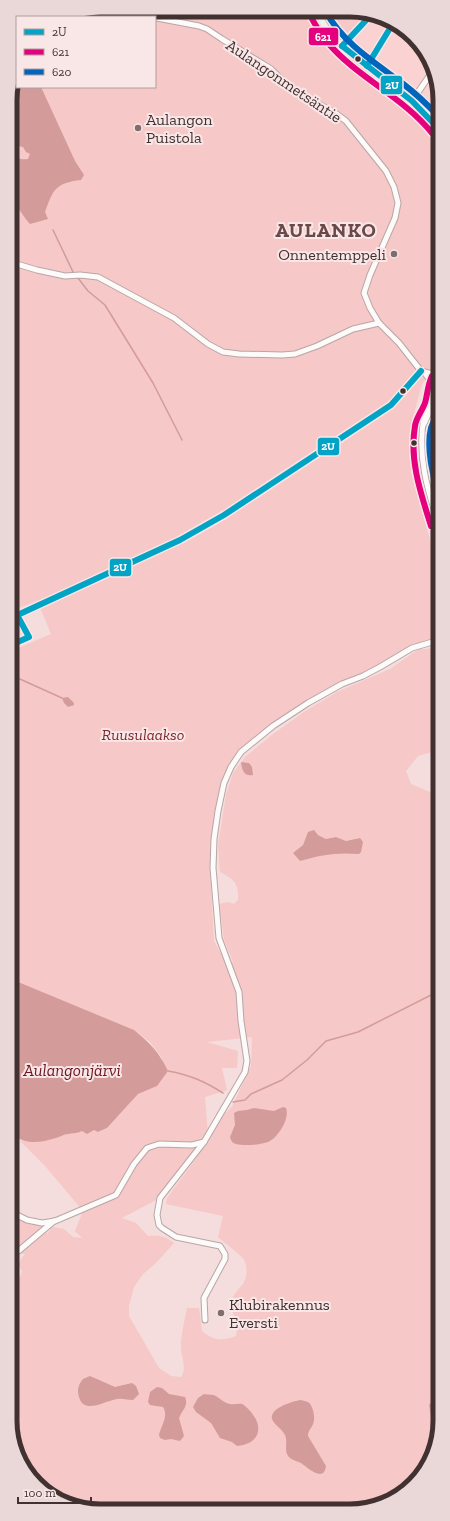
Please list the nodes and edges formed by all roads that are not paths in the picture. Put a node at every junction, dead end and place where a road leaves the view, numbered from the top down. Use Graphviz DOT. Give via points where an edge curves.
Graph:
graph roads {
  1 [pos="156,17"];
  2 [pos="319,17"];
  3 [pos="367,66"];
  4 [pos="429,76"];
  5 [pos="412,100"];
  6 [pos="433,123"];
  7 [pos="17,264"];
  8 [pos="379,322"];
  9 [pos="433,404"];
  10 [pos="433,503"];
  11 [pos="17,615"];
  12 [pos="433,642"];
  13 [pos="204,1142"];
  14 [pos="17,1215"];
  15 [pos="55,1221"];
  16 [pos="17,1252"];
  17 [pos="205,1320"];
  1 -- 8 [label="street, Aulangonmetsäntie" via="207,29 271,69 287,85 346,121 386,172 394,186 398,203 395,218 364,293"];
  2 -- 3 [label="main road" via="333,38"];
  3 -- 5 [label="street"];
  4 -- 5 [label="street"];
  5 -- 6 [label="street"];
  7 -- 8 [label="street" via="65,276 98,277 174,318 223,352 295,354 354,329"];
  8 -- 11 [label="street, Aulangonmetsäntie" via="423,372 391,405 180,540"];
  9 -- 10 [label="street" via="423,427 422,448 424,472"];
  12 -- 13 [label="street" via="412,648 308,703 273,726 241,752 231,767 224,783 218,811 212,868 219,938 240,992 247,1061 245,1072"];
  13 -- 15 [label="street" via="192,1145 159,1144 147,1148 134,1164 116,1195"];
  13 -- 17 [label="street" via="160,1198 157,1215 159,1225 176,1237 220,1246 225,1254 225,1259 204,1298"];
  14 -- 15 [label="street" via="42,1223"];
  15 -- 16 [label="street"];
}
